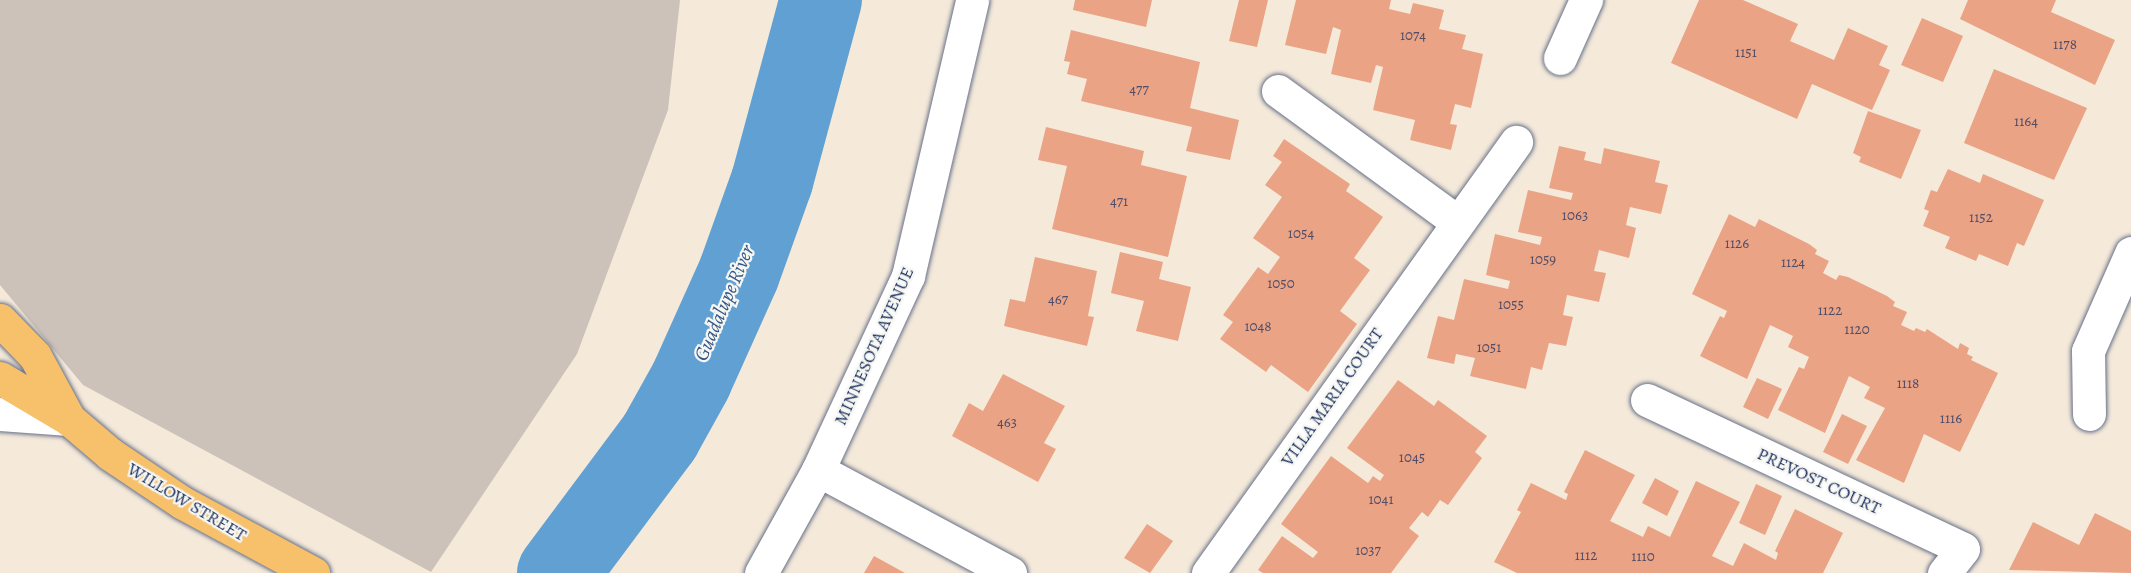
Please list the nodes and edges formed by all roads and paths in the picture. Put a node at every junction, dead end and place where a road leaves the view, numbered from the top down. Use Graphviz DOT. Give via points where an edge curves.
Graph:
graph roads {
  1 [pos="972,0"];
  2 [pos="1586,0"];
  3 [pos="1560,58"];
  4 [pos="1278,91"];
  5 [pos="1516,142"];
  6 [pos="1456,221"];
  7 [pos="2131,253"];
  8 [pos="0,320"];
  9 [pos="0,378"];
  10 [pos="1647,400"];
  11 [pos="0,414"];
  12 [pos="2089,414"];
  13 [pos="69,419"];
  14 [pos="818,470"];
  15 [pos="313,573"];
  16 [pos="761,573"];
  17 [pos="1010,573"];
  18 [pos="1208,573"];
  19 [pos="1944,573"];
  1 -- 14 [label="street, MINNESOTA AVENUE" via="908,276"];
  2 -- 3 [label="street"];
  4 -- 6 [label="street"];
  5 -- 6 [label="street, VILLA MARIA COURT"];
  6 -- 18 [label="street, VILLA MARIA COURT"];
  7 -- 12 [label="street" via="2088,351"];
  8 -- 13 [label="main road, WILLOW STREET" via="34,356"];
  9 -- 13 [label="main road, WILLOW STREET"];
  10 -- 19 [label="street, PREVOST COURT" via="1962,549"];
  11 -- 13 [label="street"];
  13 -- 15 [label="main road, WILLOW STREET" via="110,454 183,503"];
  14 -- 16 [label="street, MINNESOTA AVENUE"];
  14 -- 17 [label="street"];
}
